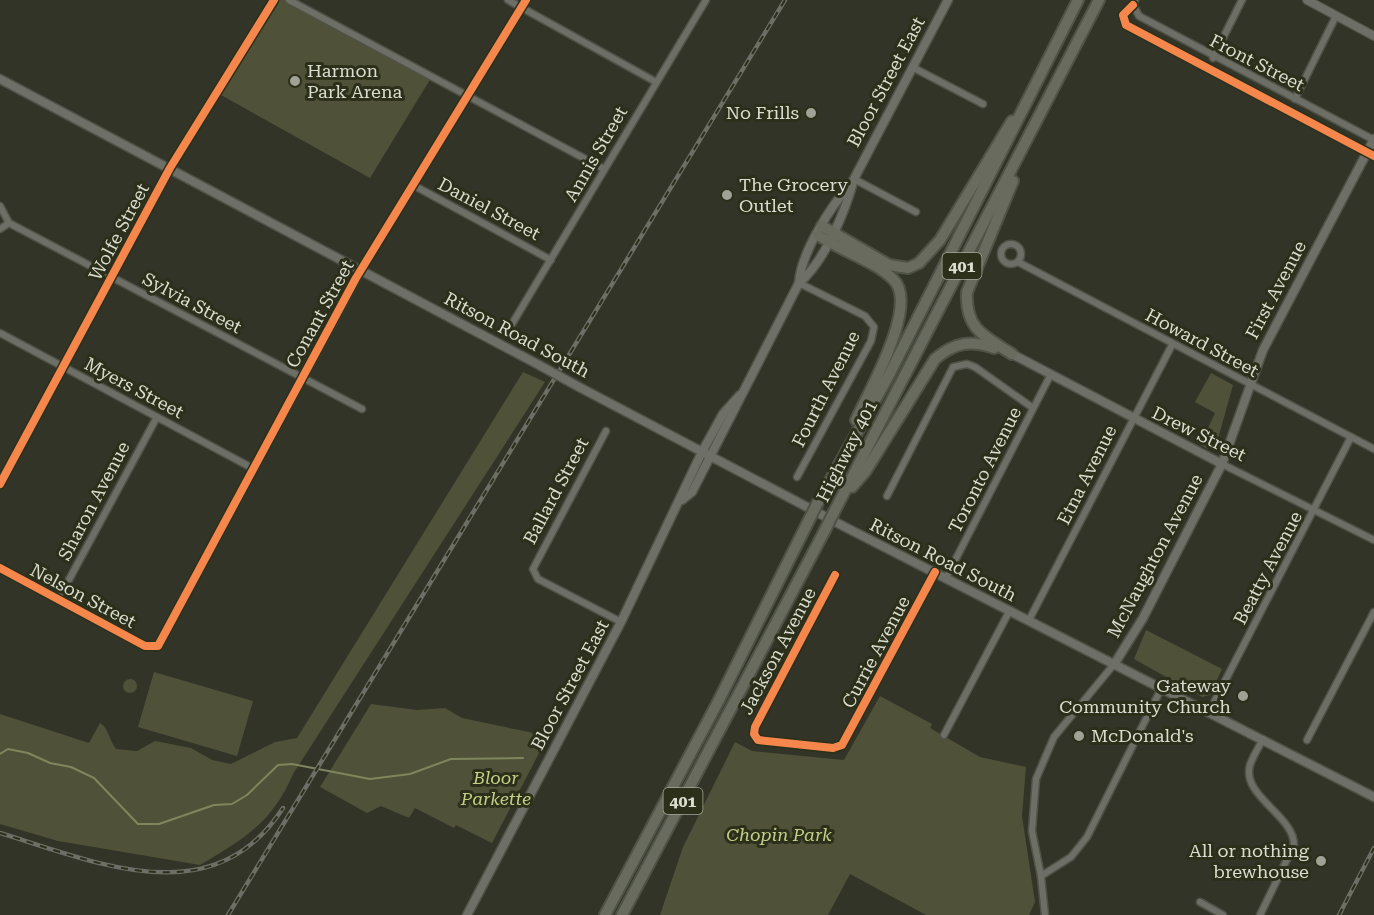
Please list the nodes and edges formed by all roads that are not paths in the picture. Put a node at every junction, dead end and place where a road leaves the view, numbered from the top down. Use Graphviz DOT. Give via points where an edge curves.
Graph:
graph roads {
  1 [pos="274,0"];
  2 [pos="289,0"];
  3 [pos="508,0"];
  4 [pos="526,0"];
  5 [pos="706,0"];
  6 [pos="948,0"];
  7 [pos="1078,0"];
  8 [pos="1099,0"];
  9 [pos="1242,0"];
  10 [pos="1306,0"];
  11 [pos="1134,2"];
  12 [pos="522,7"];
  13 [pos="1336,16"];
  14 [pos="1374,36"];
  15 [pos="1214,58"];
  16 [pos="912,67"];
  17 [pos="0,79"];
  18 [pos="656,82"];
  19 [pos="1034,92"];
  20 [pos="467,96"];
  21 [pos="1295,99"];
  22 [pos="983,104"];
  23 [pos="1038,120"];
  24 [pos="1374,140"];
  25 [pos="170,168"];
  26 [pos="604,169"];
  27 [pos="854,179"];
  28 [pos="413,185"];
  29 [pos="0,206"];
  30 [pos="916,212"];
  31 [pos="9,223"];
  32 [pos="0,229"];
  33 [pos="820,230"];
  34 [pos="830,237"];
  35 [pos="551,260"];
  36 [pos="1018,261"];
  37 [pos="361,270"];
  38 [pos="112,277"];
  39 [pos="799,284"];
  40 [pos="512,324"];
  41 [pos="0,333"];
  42 [pos="1172,345"];
  43 [pos="1012,354"];
  44 [pos="63,367"];
  45 [pos="1050,376"];
  46 [pos="302,378"];
  47 [pos="1249,384"];
  48 [pos="740,395"];
  49 [pos="1033,408"];
  50 [pos="362,409"];
  51 [pos="157,417"];
  52 [pos="1133,419"];
  53 [pos="606,431"];
  54 [pos="1351,437"];
  55 [pos="1374,449"];
  56 [pos="702,452"];
  57 [pos="711,457"];
  58 [pos="1222,464"];
  59 [pos="254,469"];
  60 [pos="797,477"];
  61 [pos="829,480"];
  62 [pos="0,484"];
  63 [pos="887,496"];
  64 [pos="840,500"];
  65 [pos="681,501"];
  66 [pos="1316,509"];
  67 [pos="1374,540"];
  68 [pos="0,568"];
  69 [pos="935,572"];
  70 [pos="835,575"];
  71 [pos="946,578"];
  72 [pos="58,600"];
  73 [pos="1010,610"];
  74 [pos="1374,612"];
  75 [pos="1029,620"];
  76 [pos="621,622"];
  77 [pos="154,648"];
  78 [pos="1115,663"];
  79 [pos="1162,687"];
  80 [pos="1209,712"];
  81 [pos="944,735"];
  82 [pos="1263,739"];
  83 [pos="758,740"];
  84 [pos="1307,740"];
  85 [pos="1374,796"];
  86 [pos="1041,876"];
  87 [pos="1200,902"];
  88 [pos="467,915"];
  89 [pos="605,915"];
  90 [pos="622,915"];
  91 [pos="1045,915"];
  92 [pos="1223,915"];
  93 [pos="1260,915"];
  1 -- 25 [label="street, Wolfe Street"];
  2 -- 20 [label="street"];
  3 -- 12 [label="street"];
  4 -- 12 [label="street, Conant Street"];
  5 -- 18 [label="street, Annis Street"];
  6 -- 16 [label="main road, Bloor Street East"];
  7 -- 19 [label="highway, Highway 401 / 401"];
  8 -- 23 [label="highway, Highway 401 / 401"];
  9 -- 15 [label="street"];
  10 -- 13 [label="street"];
  11 -- 15 [label="street, Front Street" via="1138,16"];
  12 -- 18 [label="street"];
  12 -- 20 [label="street, Conant Street"];
  13 -- 14 [label="street"];
  13 -- 21 [label="street"];
  15 -- 21 [label="street, Front Street"];
  16 -- 22 [label="street"];
  16 -- 27 [label="main road, Bloor Street East"];
  17 -- 25 [label="main road, Ritson Road South"];
  18 -- 26 [label="street, Annis Street"];
  19 -- 34 [label="highway" via="1002,135 940,240 920,263 908,268 889,265"];
  19 -- 61 [label="highway, Highway 401 / 401" via="888,376"];
  20 -- 26 [label="street"];
  20 -- 28 [label="street, Conant Street"];
  21 -- 24 [label="street, Front Street"];
  23 -- 43 [label="highway" via="967,292 970,320 983,336"];
  23 -- 64 [label="highway, Highway 401 / 401"];
  24 -- 47 [label="main road, First Avenue" via="1263,350"];
  25 -- 37 [label="main road, Ritson Road South"];
  25 -- 38 [label="street, Wolfe Street"];
  26 -- 35 [label="street, Annis Street"];
  27 -- 30 [label="street"];
  27 -- 33 [label="main road, Bloor Street East" via="836,200"];
  27 -- 34 [label="main road, Bloor Street East" via="847,204"];
  28 -- 35 [label="street, Daniel Street"];
  28 -- 37 [label="street, Conant Street"];
  29 -- 31 [label="street"];
  31 -- 32 [label="street"];
  31 -- 38 [label="street, Sylvia Street"];
  33 -- 34 [label="highway"];
  33 -- 39 [label="main road, Bloor Street East" via="800,270"];
  34 -- 39 [label="main road, Bloor Street East" via="811,273"];
  34 -- 61 [label="highway" via="896,281 902,310"];
  35 -- 40 [label="street, Annis Street"];
  36 -- 42 [label="street, Howard Street"];
  37 -- 46 [label="street, Conant Street"];
  37 -- 56 [label="main road, Ritson Road South, bridge"];
  38 -- 44 [label="street, Wolfe Street"];
  38 -- 46 [label="street, Sylvia Street"];
  39 -- 48 [label="main road, Bloor Street East"];
  39 -- 60 [label="street, Fourth Avenue" via="865,316 874,327 871,341"];
  41 -- 44 [label="street, Myers Street"];
  42 -- 47 [label="street, Howard Street"];
  42 -- 52 [label="street, Etna Avenue"];
  43 -- 45 [label="main road, Drew Street"];
  43 -- 64 [label="highway" via="976,342 946,349 925,372 865,472"];
  44 -- 51 [label="street, Myers Street"];
  44 -- 62 [label="street, Wolfe Street"];
  45 -- 49 [label="street, Toronto Avenue"];
  45 -- 52 [label="main road, Drew Street"];
  46 -- 50 [label="street, Sylvia Street"];
  46 -- 59 [label="street, Conant Street"];
  47 -- 54 [label="street, Howard Street"];
  47 -- 58 [label="main road, First Avenue"];
  48 -- 56 [label="main road, Bloor Street East" via="723,414"];
  48 -- 57 [label="main road, Bloor Street East"];
  49 -- 63 [label="street" via="975,367 952,367"];
  49 -- 71 [label="street, Toronto Avenue"];
  51 -- 59 [label="street, Myers Street"];
  51 -- 72 [label="street, Sharon Avenue"];
  52 -- 58 [label="main road, Drew Street"];
  52 -- 75 [label="street, Etna Avenue"];
  53 -- 76 [label="street, Ballard Street" via="533,565 533,573"];
  54 -- 55 [label="street, Howard Street"];
  54 -- 66 [label="street, Beatty Avenue"];
  56 -- 57 [label="main road, Ritson Road South"];
  56 -- 65 [label="main road, Bloor Street East"];
  57 -- 65 [label="main road, Bloor Street East" via="692,492"];
  57 -- 69 [label="main road, Ritson Road South"];
  58 -- 66 [label="street, Drew Street"];
  58 -- 78 [label="main road, McNaughton Avenue" via="1134,635"];
  59 -- 77 [label="street, Conant Street" via="162,642"];
  61 -- 89 [label="highway, Highway 401 / 401, bridge"];
  64 -- 90 [label="highway, Highway 401 / 401, bridge"];
  65 -- 76 [label="main road, Bloor Street East"];
  66 -- 67 [label="street, Drew Street"];
  66 -- 80 [label="street, Beatty Avenue"];
  68 -- 72 [label="street, Nelson Street"];
  69 -- 71 [label="main road, Ritson Road South"];
  69 -- 83 [label="street, Currie Avenue" via="842,745 833,748"];
  70 -- 83 [label="street, Jackson Avenue" via="755,727"];
  71 -- 73 [label="main road, Ritson Road South"];
  72 -- 77 [label="street, Nelson Street"];
  73 -- 75 [label="main road, Ritson Road South"];
  73 -- 81 [label="street"];
  74 -- 84 [label="street"];
  75 -- 78 [label="main road, Ritson Road South"];
  76 -- 88 [label="main road, Bloor Street East"];
  78 -- 79 [label="main road, Ritson Road South"];
  78 -- 86 [label="street" via="1058,730 1043,757 1032,805 1032,831"];
  79 -- 80 [label="main road, Ritson Road South"];
  79 -- 86 [label="street" via="1087,837 1071,857"];
  80 -- 82 [label="main road, Ritson Road South"];
  82 -- 85 [label="main road, Ritson Road South"];
  82 -- 93 [label="street" via="1250,766 1251,782 1289,828 1294,845"];
  86 -- 91 [label="street"];
  87 -- 92 [label="street"];
}
